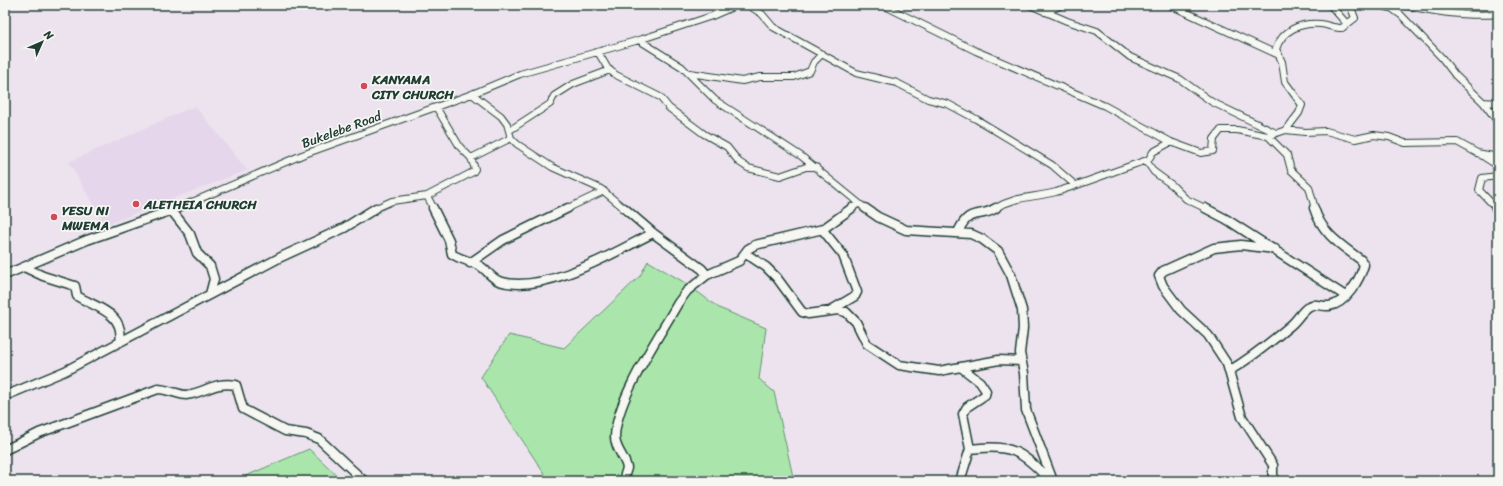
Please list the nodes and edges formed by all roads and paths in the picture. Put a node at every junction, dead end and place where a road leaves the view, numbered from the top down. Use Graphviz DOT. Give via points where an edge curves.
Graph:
graph roads {
  1 [pos="737,5"];
  2 [pos="748,5"];
  3 [pos="883,5"];
  4 [pos="1030,5"];
  5 [pos="1062,5"];
  6 [pos="1170,5"];
  7 [pos="1330,5"];
  8 [pos="1350,5"];
  9 [pos="1378,5"];
  10 [pos="1404,5"];
  11 [pos="1389,7"];
  12 [pos="1045,12"];
  13 [pos="1498,14"];
  14 [pos="1347,24"];
  15 [pos="639,40"];
  16 [pos="598,52"];
  17 [pos="822,54"];
  18 [pos="1279,55"];
  19 [pos="610,70"];
  20 [pos="690,73"];
  21 [pos="472,94"];
  22 [pos="1483,102"];
  23 [pos="1498,103"];
  24 [pos="436,108"];
  25 [pos="1498,122"];
  26 [pos="1286,130"];
  27 [pos="1276,133"];
  28 [pos="510,134"];
  29 [pos="1268,136"];
  30 [pos="1171,142"];
  31 [pos="1477,153"];
  32 [pos="1498,157"];
  33 [pos="471,158"];
  34 [pos="1147,160"];
  35 [pos="1498,166"];
  36 [pos="816,167"];
  37 [pos="1498,176"];
  38 [pos="1075,185"];
  39 [pos="604,191"];
  40 [pos="427,196"];
  41 [pos="858,204"];
  42 [pos="1498,210"];
  43 [pos="172,211"];
  44 [pos="822,229"];
  45 [pos="958,232"];
  46 [pos="653,233"];
  47 [pos="1275,249"];
  48 [pos="746,253"];
  49 [pos="470,263"];
  50 [pos="24,266"];
  51 [pos="5,275"];
  52 [pos="706,275"];
  53 [pos="210,294"];
  54 [pos="1344,295"];
  55 [pos="830,311"];
  56 [pos="120,342"];
  57 [pos="1022,361"];
  58 [pos="962,368"];
  59 [pos="1229,371"];
  60 [pos="5,396"];
  61 [pos="970,449"];
  62 [pos="5,450"];
  63 [pos="364,481"];
  64 [pos="623,481"];
  65 [pos="960,481"];
  66 [pos="1052,481"];
  67 [pos="1273,481"];
  1 -- 15 [label="street, Bukelebe Road"];
  2 -- 17 [label="street" via="762,14 773,27"];
  3 -- 30 [label="street" via="976,51 1105,106"];
  4 -- 12 [label="street"];
  5 -- 12 [label="street"];
  6 -- 18 [label="street"];
  7 -- 14 [label="street"];
  8 -- 14 [label="street" via="1355,18"];
  9 -- 11 [label="street"];
  10 -- 13 [label="street" via="1479,16"];
  11 -- 22 [label="street" via="1439,54 1455,75"];
  12 -- 27 [label="street" via="1097,31 1130,57 1174,76 1212,102"];
  14 -- 18 [label="street" via="1339,28 1317,24 1290,29 1279,37 1276,49"];
  15 -- 16 [label="street, Bukelebe Road"];
  15 -- 20 [label="street"];
  16 -- 19 [label="street"];
  16 -- 21 [label="street, Bukelebe Road" via="534,69"];
  17 -- 20 [label="street" via="810,71 794,77 760,77 742,81"];
  17 -- 38 [label="street" via="858,74 897,84 928,99 952,106 1052,165"];
  18 -- 26 [label="street" via="1285,82 1302,105"];
  19 -- 28 [label="street" via="573,84 554,96 550,104"];
  19 -- 36 [label="street" via="624,80 660,97 669,108 704,134 727,147 748,168 780,176 806,167"];
  20 -- 36 [label="street" via="715,100"];
  21 -- 24 [label="street, Bukelebe Road"];
  21 -- 28 [label="street" via="501,116"];
  22 -- 23 [label="street"];
  22 -- 25 [label="street"];
  24 -- 33 [label="street" via="460,147"];
  24 -- 43 [label="street, Bukelebe Road" via="302,155"];
  26 -- 27 [label="street"];
  26 -- 31 [label="street" via="1326,131 1355,139 1381,135 1405,143 1456,142"];
  27 -- 29 [label="street"];
  28 -- 33 [label="street"];
  28 -- 39 [label="street" via="527,152 552,167"];
  29 -- 30 [label="street" via="1237,130 1221,130 1214,139 1214,150 1208,154"];
  29 -- 54 [label="street" via="1287,154 1291,170 1309,187 1314,211 1324,230 1363,262 1363,269 1355,285"];
  30 -- 34 [label="street" via="1156,149"];
  31 -- 32 [label="street"];
  31 -- 35 [label="street"];
  33 -- 40 [label="street" via="474,171"];
  34 -- 38 [label="street"];
  34 -- 47 [label="street" via="1154,172 1186,199 1226,219"];
  36 -- 41 [label="street"];
  37 -- 42 [label="street" via="1482,178 1479,190"];
  38 -- 45 [label="street" via="1049,194 1014,199 990,212 970,215 963,221"];
  39 -- 46 [label="street"];
  39 -- 49 [label="street" via="503,240"];
  40 -- 49 [label="street" via="449,240 451,252"];
  40 -- 53 [label="street" via="386,203 340,230"];
  41 -- 44 [label="street"];
  41 -- 45 [label="street" via="903,229"];
  43 -- 50 [label="street, Bukelebe Road" via="87,240"];
  43 -- 53 [label="street" via="190,234 197,253 210,266 214,280"];
  44 -- 48 [label="street" via="755,245"];
  44 -- 55 [label="street" via="843,255 857,292 856,296"];
  45 -- 57 [label="street" via="982,239 998,251 1006,265 1022,310"];
  46 -- 49 [label="street" via="564,275 533,284 513,285 499,282 481,266"];
  46 -- 52 [label="street" via="695,263"];
  47 -- 54 [label="street"];
  47 -- 59 [label="street" via="1241,245 1214,248 1163,270 1160,276 1163,286 1181,310 1212,340"];
  48 -- 52 [label="street" via="739,261"];
  48 -- 55 [label="street" via="777,278 802,312 808,314"];
  50 -- 51 [label="street, Bukelebe Road"];
  50 -- 56 [label="street" via="42,276 70,283 75,286 79,298 113,316 122,330"];
  52 -- 64 [label="street" via="678,303 624,399 615,437 627,468"];
  53 -- 56 [label="street"];
  54 -- 59 [label="street" via="1332,305 1316,304 1308,308 1294,322"];
  55 -- 58 [label="street" via="842,311 852,316 867,344 895,364 939,371"];
  56 -- 60 [label="street" via="65,371"];
  57 -- 58 [label="street" via="999,360"];
  57 -- 66 [label="street" via="1026,410"];
  58 -- 61 [label="street" via="986,390 984,395 967,407 963,414"];
  59 -- 67 [label="street" via="1242,417 1273,465"];
  61 -- 65 [label="street"];
  61 -- 66 [label="street" via="1008,447 1026,458"];
  62 -- 63 [label="street" via="39,433 152,391 167,389 185,395 218,384 233,384 238,388 242,409 285,431 319,439"];
}
